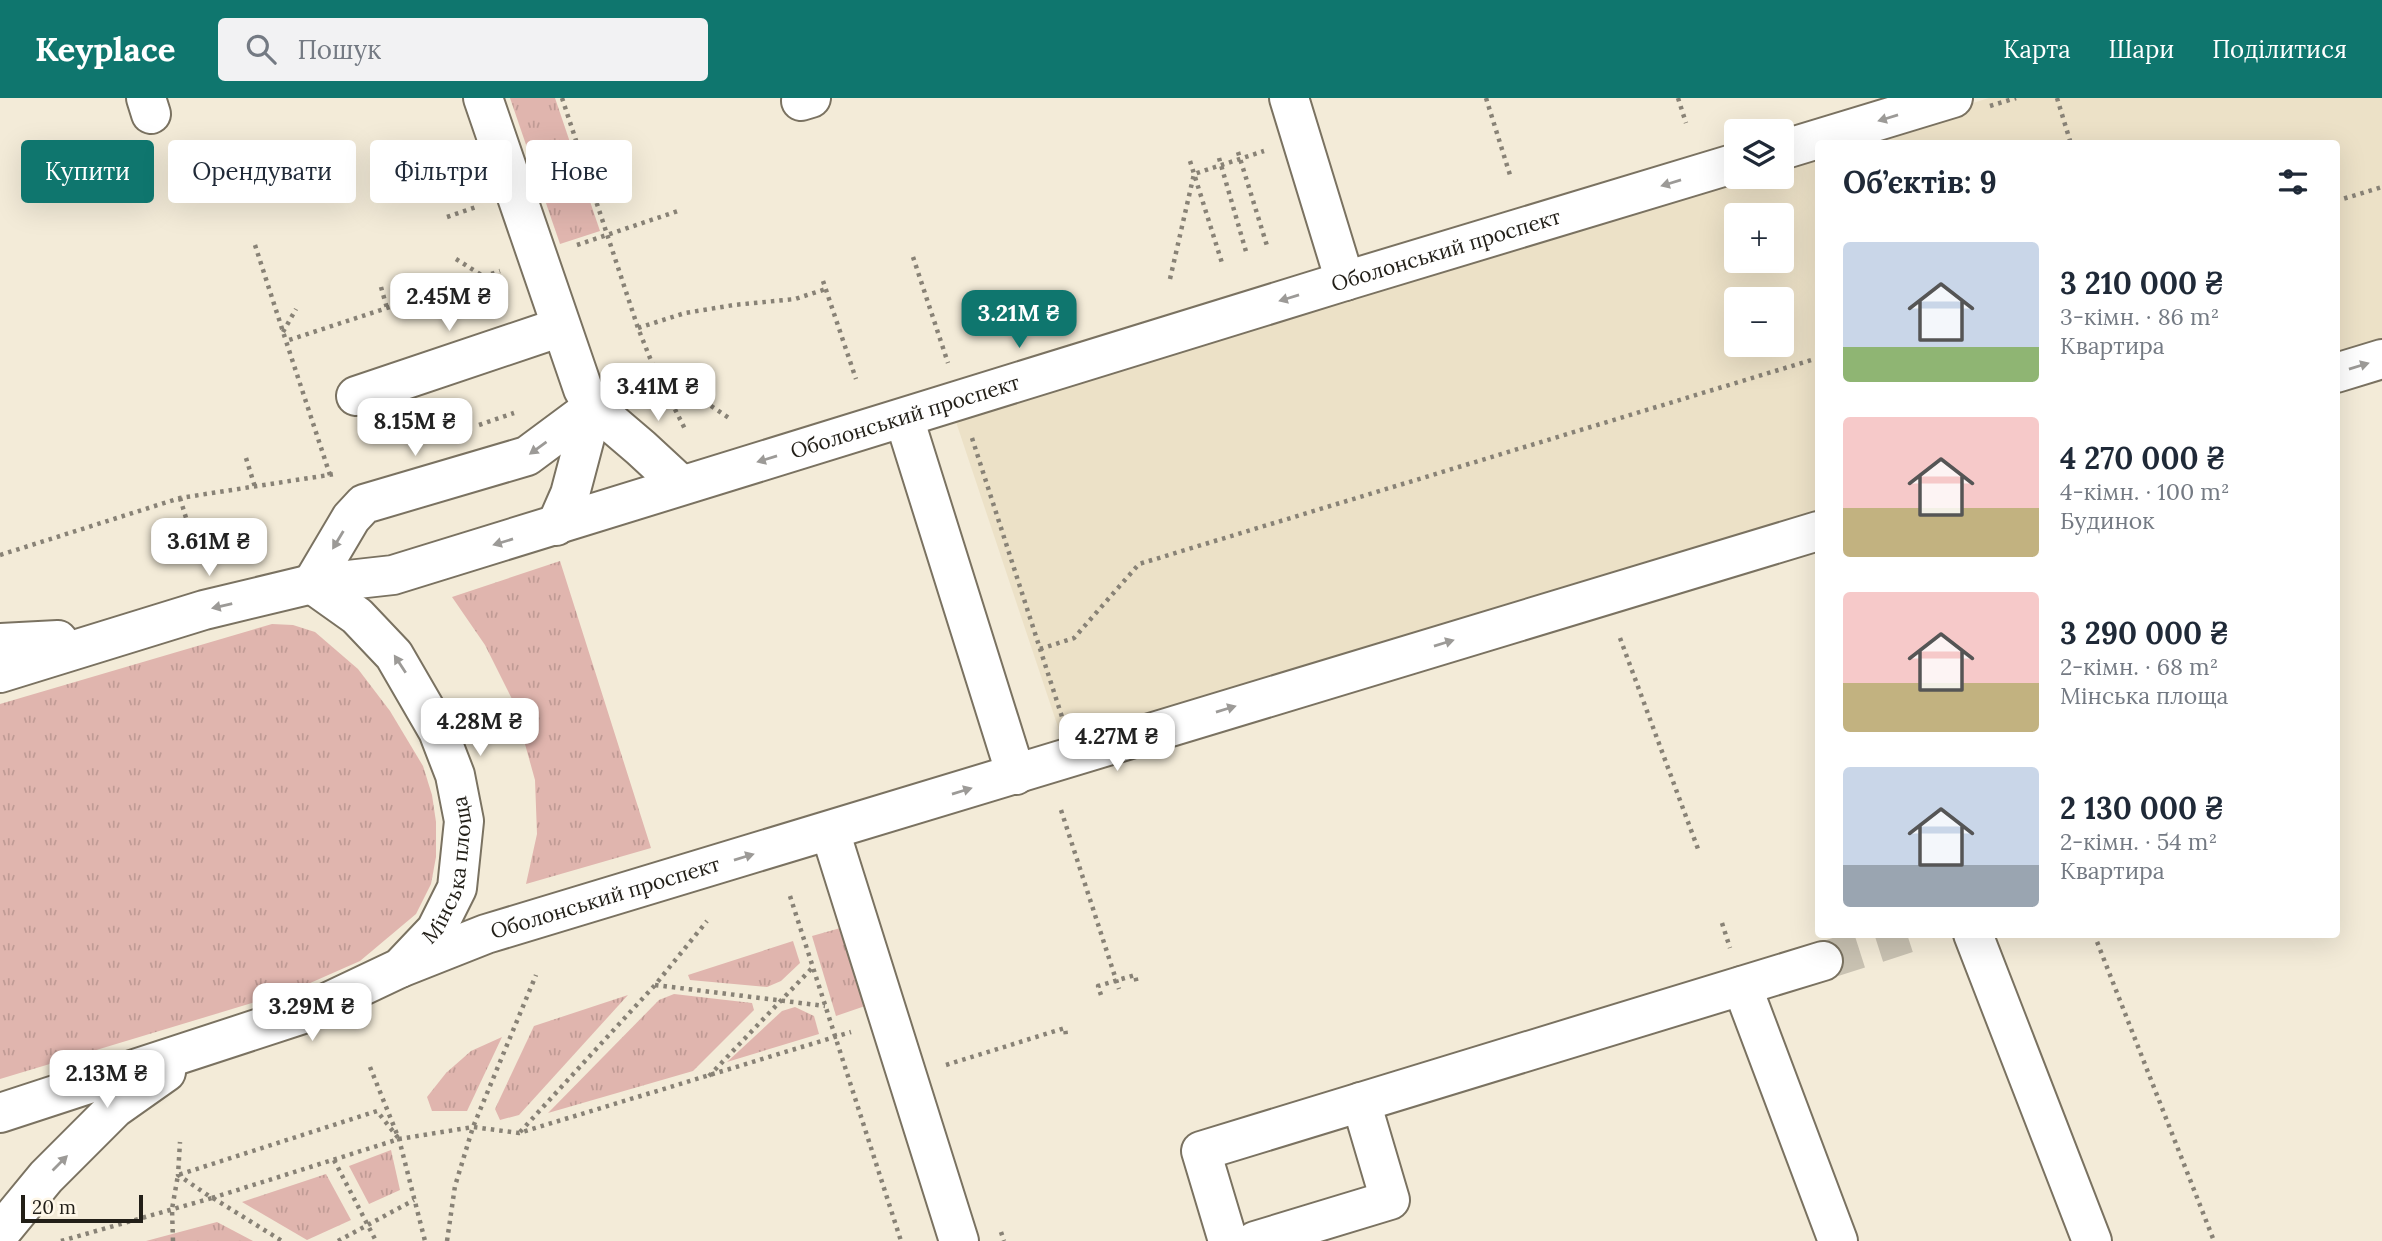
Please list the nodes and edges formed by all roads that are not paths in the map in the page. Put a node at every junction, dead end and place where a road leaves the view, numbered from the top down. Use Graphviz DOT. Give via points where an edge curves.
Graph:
graph roads {
  1 [pos="483,98"];
  2 [pos="1289,98"];
  3 [pos="1953,98"];
  4 [pos="1794,146"];
  5 [pos="1724,167"];
  6 [pos="1345,281"];
  7 [pos="561,327"];
  8 [pos="2382,359"];
  9 [pos="2340,372"];
  10 [pos="356,396"];
  11 [pos="588,398"];
  12 [pos="904,418"];
  13 [pos="681,485"];
  14 [pos="556,526"];
  15 [pos="1815,532"];
  16 [pos="312,584"];
  17 [pos="123,636"];
  18 [pos="0,643"];
  19 [pos="0,673"];
  20 [pos="1016,775"];
  21 [pos="830,831"];
  22 [pos="1975,938"];
  23 [pos="1823,961"];
  24 [pos="400,968"];
  25 [pos="1742,986"];
  26 [pos="196,1050"];
  27 [pos="1361,1102"];
  28 [pos="0,1112"];
  29 [pos="0,1233"];
  30 [pos="959,1241"];
  31 [pos="1228,1241"];
  32 [pos="1255,1241"];
  33 [pos="1838,1241"];
  34 [pos="2092,1241"];
  1 -- 7 [label="main road"];
  2 -- 6 [label="main road"];
  3 -- 4 [label="main road, one-way"];
  5 -- 6 [label="main road, Оболонський проспект, one-way"];
  6 -- 12 [label="main road, Оболонський проспект, one-way"];
  7 -- 10 [label="main road"];
  7 -- 11 [label="main road"];
  9 -- 8 [label="main road, one-way"];
  11 -- 13 [label="main road"];
  11 -- 14 [label="main road" via="570,494"];
  11 -- 16 [label="main road, one-way" via="527,456 365,504 351,518"];
  12 -- 13 [label="main road, Оболонський проспект, one-way"];
  12 -- 20 [label="main road"];
  13 -- 14 [label="main road, Оболонський проспект"];
  14 -- 16 [label="main road, Оболонський проспект, one-way" via="393,575"];
  20 -- 15 [label="main road, Оболонський проспект, one-way"];
  16 -- 17 [label="main road, one-way" via="204,610"];
  24 -- 16 [label="main road, Мінська площа, one-way" via="436,930 457,888 464,821 455,775 438,731 394,655 357,615"];
  17 -- 18 [label="main road"];
  17 -- 19 [label="main road"];
  21 -- 20 [label="main road, Оболонський проспект, one-way"];
  24 -- 21 [label="main road, Оболонський проспект, one-way" via="486,934"];
  21 -- 30 [label="main road"];
  22 -- 34 [label="main road"];
  23 -- 25 [label="main road"];
  24 -- 26 [label="main road, Мінська площа" via="303,1014"];
  25 -- 27 [label="main road"];
  25 -- 33 [label="main road"];
  26 -- 28 [label="main road, Мінська площа"];
  29 -- 26 [label="main road, one-way" via="46,1177 115,1108"];
  27 -- 31 [label="main road" via="1201,1151"];
  27 -- 32 [label="main road" via="1390,1200"];
}
